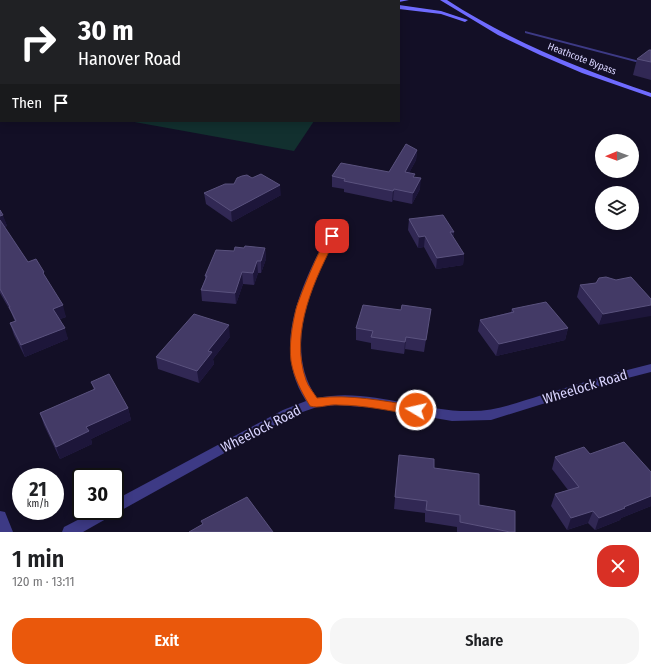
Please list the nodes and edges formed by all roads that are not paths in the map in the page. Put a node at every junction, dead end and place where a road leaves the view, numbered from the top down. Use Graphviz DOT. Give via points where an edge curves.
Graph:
graph roads {
  1 [pos="443,0"];
  2 [pos="400,7"];
  3 [pos="526,32"];
  4 [pos="508,38"];
  5 [pos="651,65"];
  6 [pos="651,95"];
  7 [pos="332,236"];
  8 [pos="651,368"];
  9 [pos="314,403"];
  10 [pos="124,502"];
  11 [pos="0,517"];
  12 [pos="91,520"];
  13 [pos="6,532"];
  14 [pos="69,532"];
  1 -- 4 [label="main road"];
  2 -- 4 [label="main road" via="454,15"];
  3 -- 5 [label="lane"];
  4 -- 6 [label="main road, Heathcote Bypass" via="575,68"];
  7 -- 9 [label="street" via="301,308 296,337 296,360 301,380"];
  8 -- 9 [label="street, Wheelock Road" via="491,415 445,416 371,403 336,400"];
  9 -- 10 [label="street, Wheelock Road" via="287,413"];
  11 -- 13 [label="street"];
  12 -- 14 [label="street"];
}
